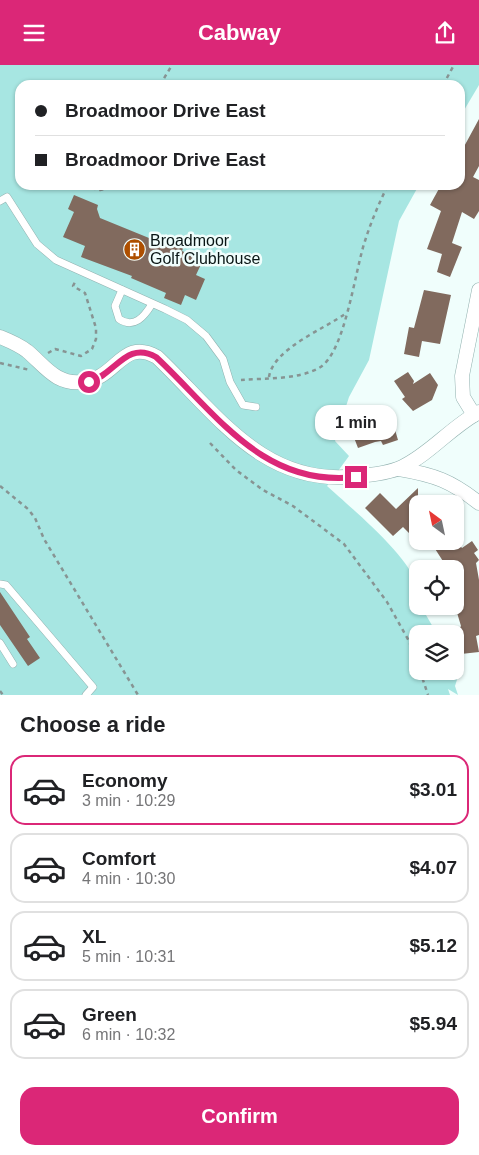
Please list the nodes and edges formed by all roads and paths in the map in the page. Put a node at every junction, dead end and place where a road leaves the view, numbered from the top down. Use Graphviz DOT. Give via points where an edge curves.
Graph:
graph roads {
  1 [pos="172,65"];
  2 [pos="454,65"];
  3 [pos="163,80"];
  4 [pos="446,80"];
  5 [pos="386,190"];
  6 [pos="0,201"];
  7 [pos="80,271"];
  8 [pos="122,290"];
  9 [pos="479,290"];
  10 [pos="152,304"];
  11 [pos="346,313"];
  12 [pos="0,337"];
  13 [pos="45,357"];
  14 [pos="0,363"];
  15 [pos="32,370"];
  16 [pos="269,377"];
  17 [pos="230,381"];
  18 [pos="256,407"];
  19 [pos="476,413"];
  20 [pos="210,443"];
  21 [pos="399,469"];
  22 [pos="0,486"];
  23 [pos="479,503"];
  24 [pos="0,584"];
  25 [pos="0,643"];
  26 [pos="409,643"];
  27 [pos="13,664"];
  28 [pos="423,680"];
  29 [pos="0,691"];
  30 [pos="2,695"];
  31 [pos="86,695"];
  32 [pos="138,695"];
  33 [pos="428,695"];
  1 -- 3 [label="path"];
  2 -- 4 [label="path"];
  5 -- 11 [label="path" via="364,243"];
  6 -- 7 [label="lane" via="7,197 38,244 56,260"];
  7 -- 8 [label="lane"];
  7 -- 13 [label="path" via="74,286 85,293 96,328 92,349 81,356 55,349"];
  8 -- 10 [label="lane"];
  8 -- 10 [label="lane" via="115,306 119,319 125,323 133,324 140,320"];
  9 -- 19 [label="street" via="462,376 463,397"];
  10 -- 17 [label="lane" via="187,320 206,335 224,359"];
  11 -- 16 [label="path" via="300,340 270,369"];
  11 -- 16 [label="path" via="331,359 320,368 302,375"];
  12 -- 21 [label="street" via="27,351 52,374 70,382 89,382 102,377 129,353 141,351 153,355 247,446 297,473 341,478"];
  14 -- 15 [label="path"];
  16 -- 17 [label="path"];
  17 -- 18 [label="lane" via="243,405"];
  19 -- 21 [label="street"];
  20 -- 26 [label="path" via="236,470 293,506 344,544 387,602"];
  21 -- 23 [label="street" via="432,474 458,487"];
  22 -- 32 [label="path" via="35,518 44,539"];
  24 -- 31 [label="lane" via="6,585 93,687"];
  25 -- 27 [label="lane"];
  28 -- 33 [label="path"];
  29 -- 30 [label="path"];
}
